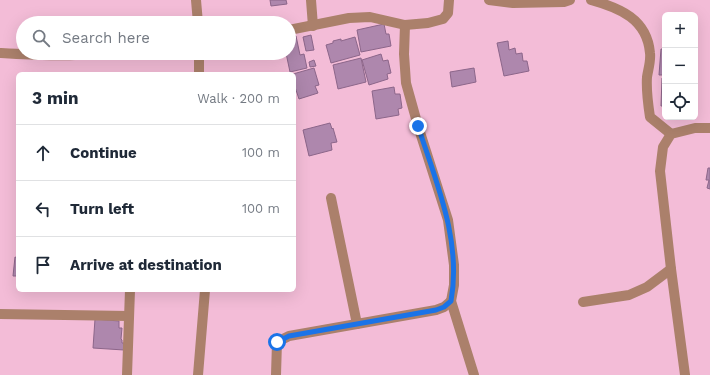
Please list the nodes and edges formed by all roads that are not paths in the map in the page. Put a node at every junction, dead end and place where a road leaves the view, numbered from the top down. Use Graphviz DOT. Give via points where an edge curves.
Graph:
graph roads {
  1 [pos="196,0"];
  2 [pos="311,0"];
  3 [pos="449,0"];
  4 [pos="489,0"];
  5 [pos="570,0"];
  6 [pos="591,0"];
  7 [pos="197,16"];
  8 [pos="405,25"];
  9 [pos="313,26"];
  10 [pos="296,29"];
  11 [pos="0,53"];
  12 [pos="16,54"];
  13 [pos="199,60"];
  14 [pos="199,72"];
  15 [pos="710,128"];
  16 [pos="671,134"];
  17 [pos="331,198"];
  18 [pos="671,269"];
  19 [pos="130,292"];
  20 [pos="205,292"];
  21 [pos="451,301"];
  22 [pos="583,302"];
  23 [pos="0,314"];
  24 [pos="129,316"];
  25 [pos="357,324"];
  26 [pos="127,375"];
  27 [pos="198,375"];
  28 [pos="276,375"];
  29 [pos="474,375"];
  30 [pos="685,375"];
  1 -- 7 [label="street"];
  2 -- 9 [label="street"];
  3 -- 8 [label="street" via="448,13 443,19"];
  4 -- 5 [label="street" via="513,3"];
  6 -- 16 [label="street" via="620,9 645,32 650,54 647,78 650,117"];
  8 -- 9 [label="street" via="370,17 349,18"];
  8 -- 21 [label="street" via="406,83 448,220 452,241 454,285"];
  9 -- 10 [label="street"];
  11 -- 12 [label="street"];
  13 -- 14 [label="street"];
  15 -- 16 [label="street" via="694,128"];
  16 -- 18 [label="street" via="663,147 660,171"];
  17 -- 25 [label="street"];
  18 -- 22 [label="street" via="647,287 629,296"];
  18 -- 30 [label="street"];
  19 -- 24 [label="street"];
  20 -- 27 [label="street"];
  21 -- 25 [label="street" via="436,310"];
  21 -- 29 [label="street"];
  23 -- 24 [label="street"];
  24 -- 26 [label="street"];
  25 -- 28 [label="street" via="289,336 277,342"];
}
